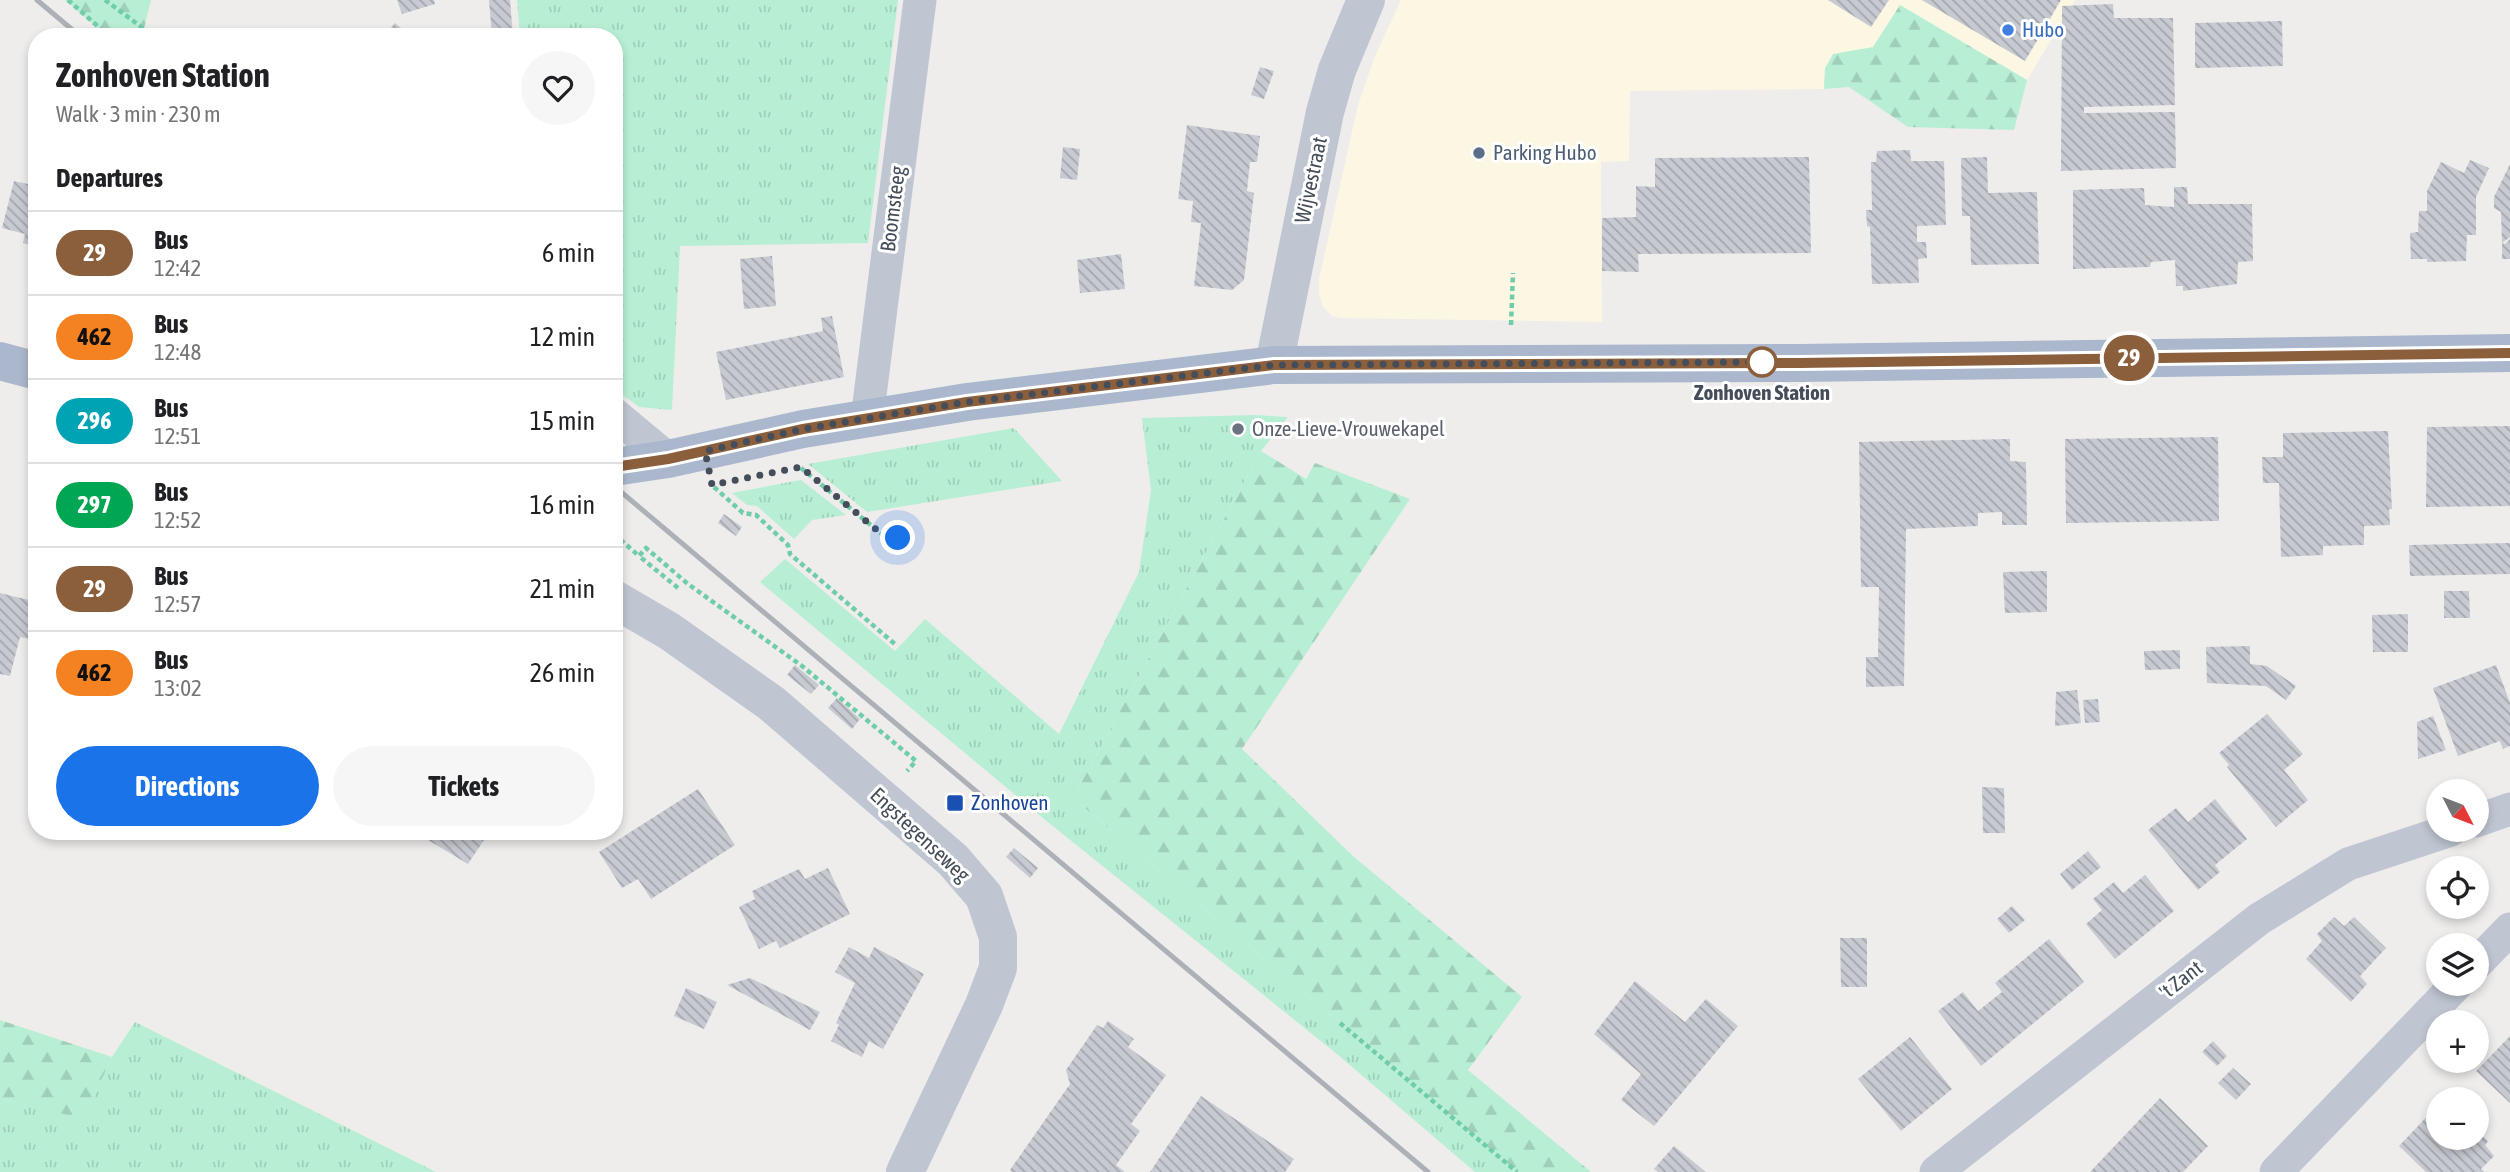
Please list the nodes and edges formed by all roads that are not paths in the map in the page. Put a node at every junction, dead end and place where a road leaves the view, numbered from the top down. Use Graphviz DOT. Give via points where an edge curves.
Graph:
graph roads {
  1 [pos="919,0"];
  2 [pos="1366,0"];
  3 [pos="2510,353"];
  4 [pos="0,361"];
  5 [pos="1274,365"];
  6 [pos="28,369"];
  7 [pos="867,419"];
  8 [pos="623,422"];
  9 [pos="668,459"];
  10 [pos="623,466"];
  11 [pos="623,604"];
  12 [pos="2510,809"];
  13 [pos="2489,816"];
  14 [pos="2426,838"];
  15 [pos="2510,929"];
  16 [pos="2489,951"];
  17 [pos="2446,996"];
  18 [pos="905,1172"];
  19 [pos="1936,1172"];
  20 [pos="2276,1172"];
  1 -- 7 [label="street, Boomsteeg"];
  2 -- 5 [label="street, Wijvestraat" via="1325,112"];
  3 -- 5 [label="main road"];
  4 -- 6 [label="main road"];
  5 -- 7 [label="main road" via="1052,390"];
  7 -- 9 [label="main road"];
  8 -- 9 [label="street"];
  9 -- 10 [label="main road"];
  11 -- 18 [label="street, Engstegenseweg" via="771,703 953,860 984,896 998,937 998,968"];
  12 -- 13 [label="street"];
  14 -- 19 [label="street, 't Zant" via="2348,864 2259,919"];
  15 -- 16 [label="street"];
  17 -- 20 [label="street"];
}
